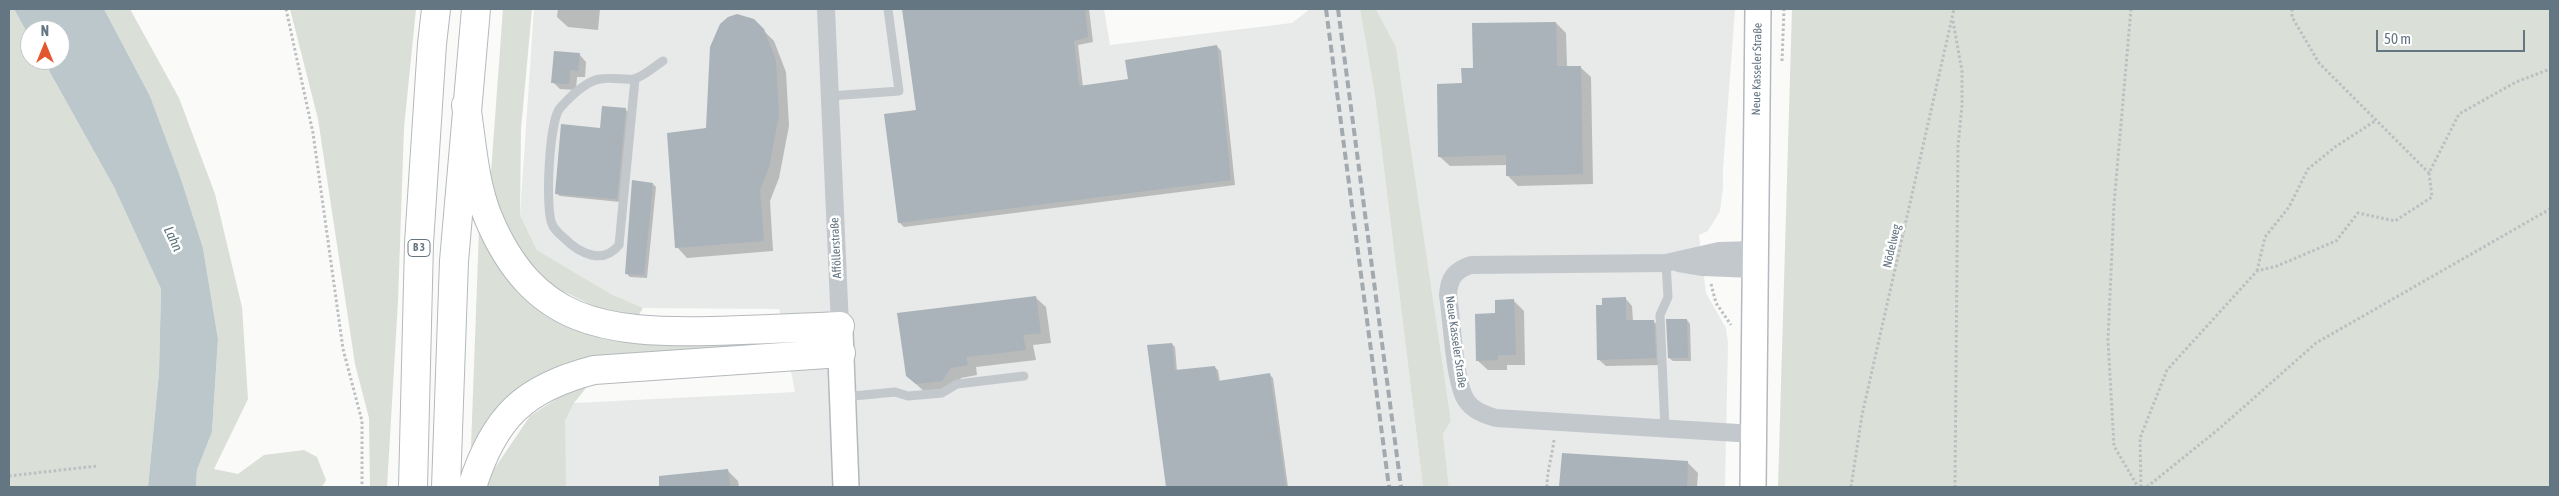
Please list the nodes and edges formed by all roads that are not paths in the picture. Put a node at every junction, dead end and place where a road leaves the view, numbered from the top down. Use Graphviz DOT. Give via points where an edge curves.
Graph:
graph roads {
  1 [pos="436,9"];
  2 [pos="476,9"];
  3 [pos="826,9"];
  4 [pos="888,9"];
  5 [pos="1758,9"];
  6 [pos="663,61"];
  7 [pos="635,79"];
  8 [pos="830,96"];
  9 [pos="466,106"];
  10 [pos="1754,259"];
  11 [pos="1670,262"];
  12 [pos="840,326"];
  13 [pos="841,352"];
  14 [pos="1024,376"];
  15 [pos="843,397"];
  16 [pos="1665,429"];
  17 [pos="1754,434"];
  18 [pos="413,487"];
  19 [pos="446,487"];
  20 [pos="472,487"];
  21 [pos="846,487"];
  22 [pos="1753,487"];
  1 -- 18 [label="highway, B 3" via="419,243"];
  2 -- 9 [label="highway"];
  3 -- 8 [label="street, Afföllerstraße"];
  4 -- 8 [label="lane" via="899,92"];
  5 -- 10 [label="main road, Neue Kasseler Straße"];
  6 -- 7 [label="lane"];
  7 -- 7 [label="lane" via="619,245 613,253 588,255 575,249 552,226 548,199 554,123 559,110 598,79"];
  8 -- 12 [label="street, Afföllerstraße"];
  9 -- 12 [label="highway" via="480,192 488,216 509,260 532,288 552,303 591,321 631,330 676,332"];
  9 -- 19 [label="highway" via="454,260"];
  10 -- 11 [label="street, Neue Kasseler Straße" via="1710,267"];
  10 -- 11 [label="street, Neue Kasseler Straße" via="1719,251"];
  10 -- 17 [label="main road, Neue Kasseler Straße"];
  11 -- 16 [label="lane" via="1668,297 1660,315"];
  11 -- 16 [label="street, Neue Kasseler Straße" via="1471,265 1453,275 1448,295 1460,384 1465,399 1473,408 1496,418"];
  12 -- 13 [label="main road, Afföllerstraße"];
  13 -- 15 [label="main road, Afföllerstraße"];
  13 -- 20 [label="highway" via="594,370 566,378 542,388 510,413 489,446"];
  14 -- 15 [label="lane" via="957,384 942,393 908,396 894,392"];
  15 -- 21 [label="main road, Afföllerstraße"];
  16 -- 17 [label="street, Neue Kasseler Straße"];
  17 -- 22 [label="main road, Neue Kasseler Straße"];
}
